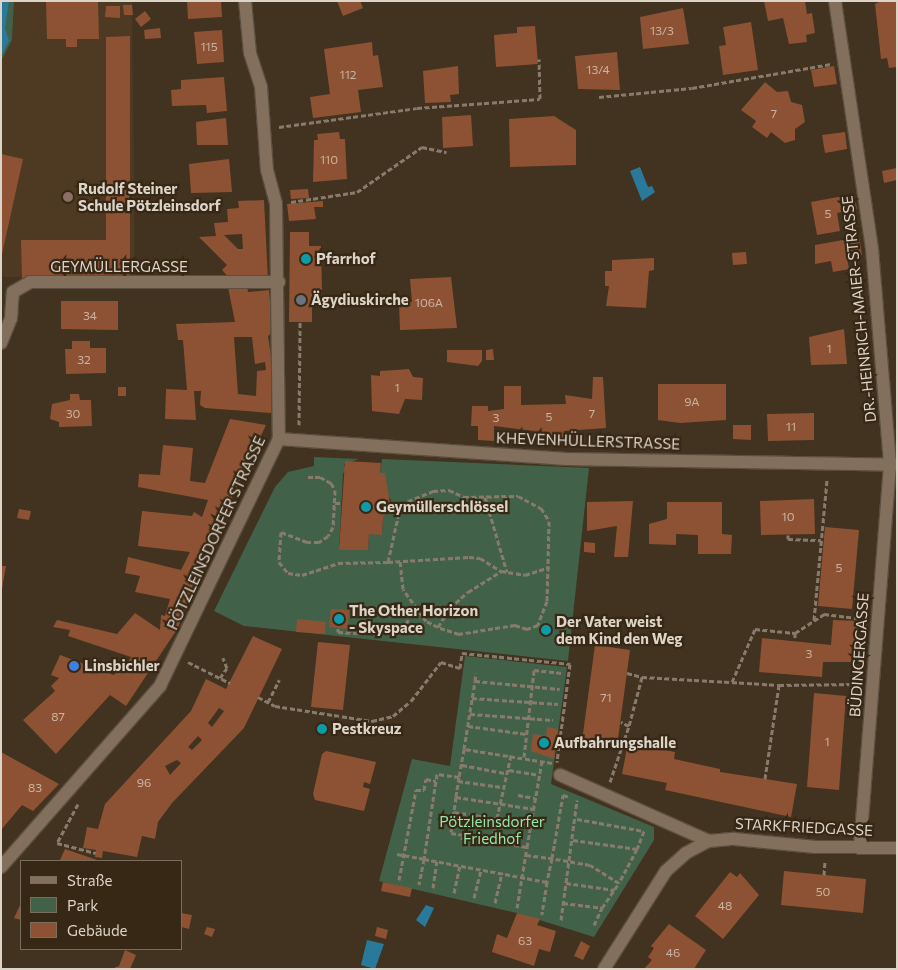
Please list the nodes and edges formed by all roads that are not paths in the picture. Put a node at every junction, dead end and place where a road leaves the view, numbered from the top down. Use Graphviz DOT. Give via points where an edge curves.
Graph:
graph roads {
  1 [pos="245,1"];
  2 [pos="835,1"];
  3 [pos="279,282"];
  4 [pos="1,343"];
  5 [pos="279,439"];
  6 [pos="893,465"];
  7 [pos="560,775"];
  8 [pos="709,841"];
  9 [pos="860,847"];
  10 [pos="897,848"];
  11 [pos="1,867"];
  12 [pos="604,969"];
  1 -- 3 [label="street, PÖTZLEINSDORFER STRASSE" via="250,53 261,87 267,170 276,204"];
  2 -- 6 [label="street, DR.-HEINRICH-MAIER-STRASSE" via="872,249"];
  3 -- 4 [label="street, GEYMÜLLERGASSE" via="30,282 13,292 11,318"];
  3 -- 5 [label="street, PÖTZLEINSDORFER STRASSE"];
  5 -- 6 [label="street, KHEVENHÜLLERSTRASSE" via="566,459"];
  5 -- 11 [label="street, PÖTZLEINSDORFER STRASSE" via="176,657 137,714"];
  6 -- 9 [label="street, BÜDINGERGASSE"];
  7 -- 8 [label="street"];
  8 -- 9 [label="street, STARKFRIEDGASSE" via="734,838"];
  8 -- 12 [label="street, STARKFRIEDGASSE" via="686,853 666,871"];
  9 -- 10 [label="street, STARKFRIEDGASSE"];
}
